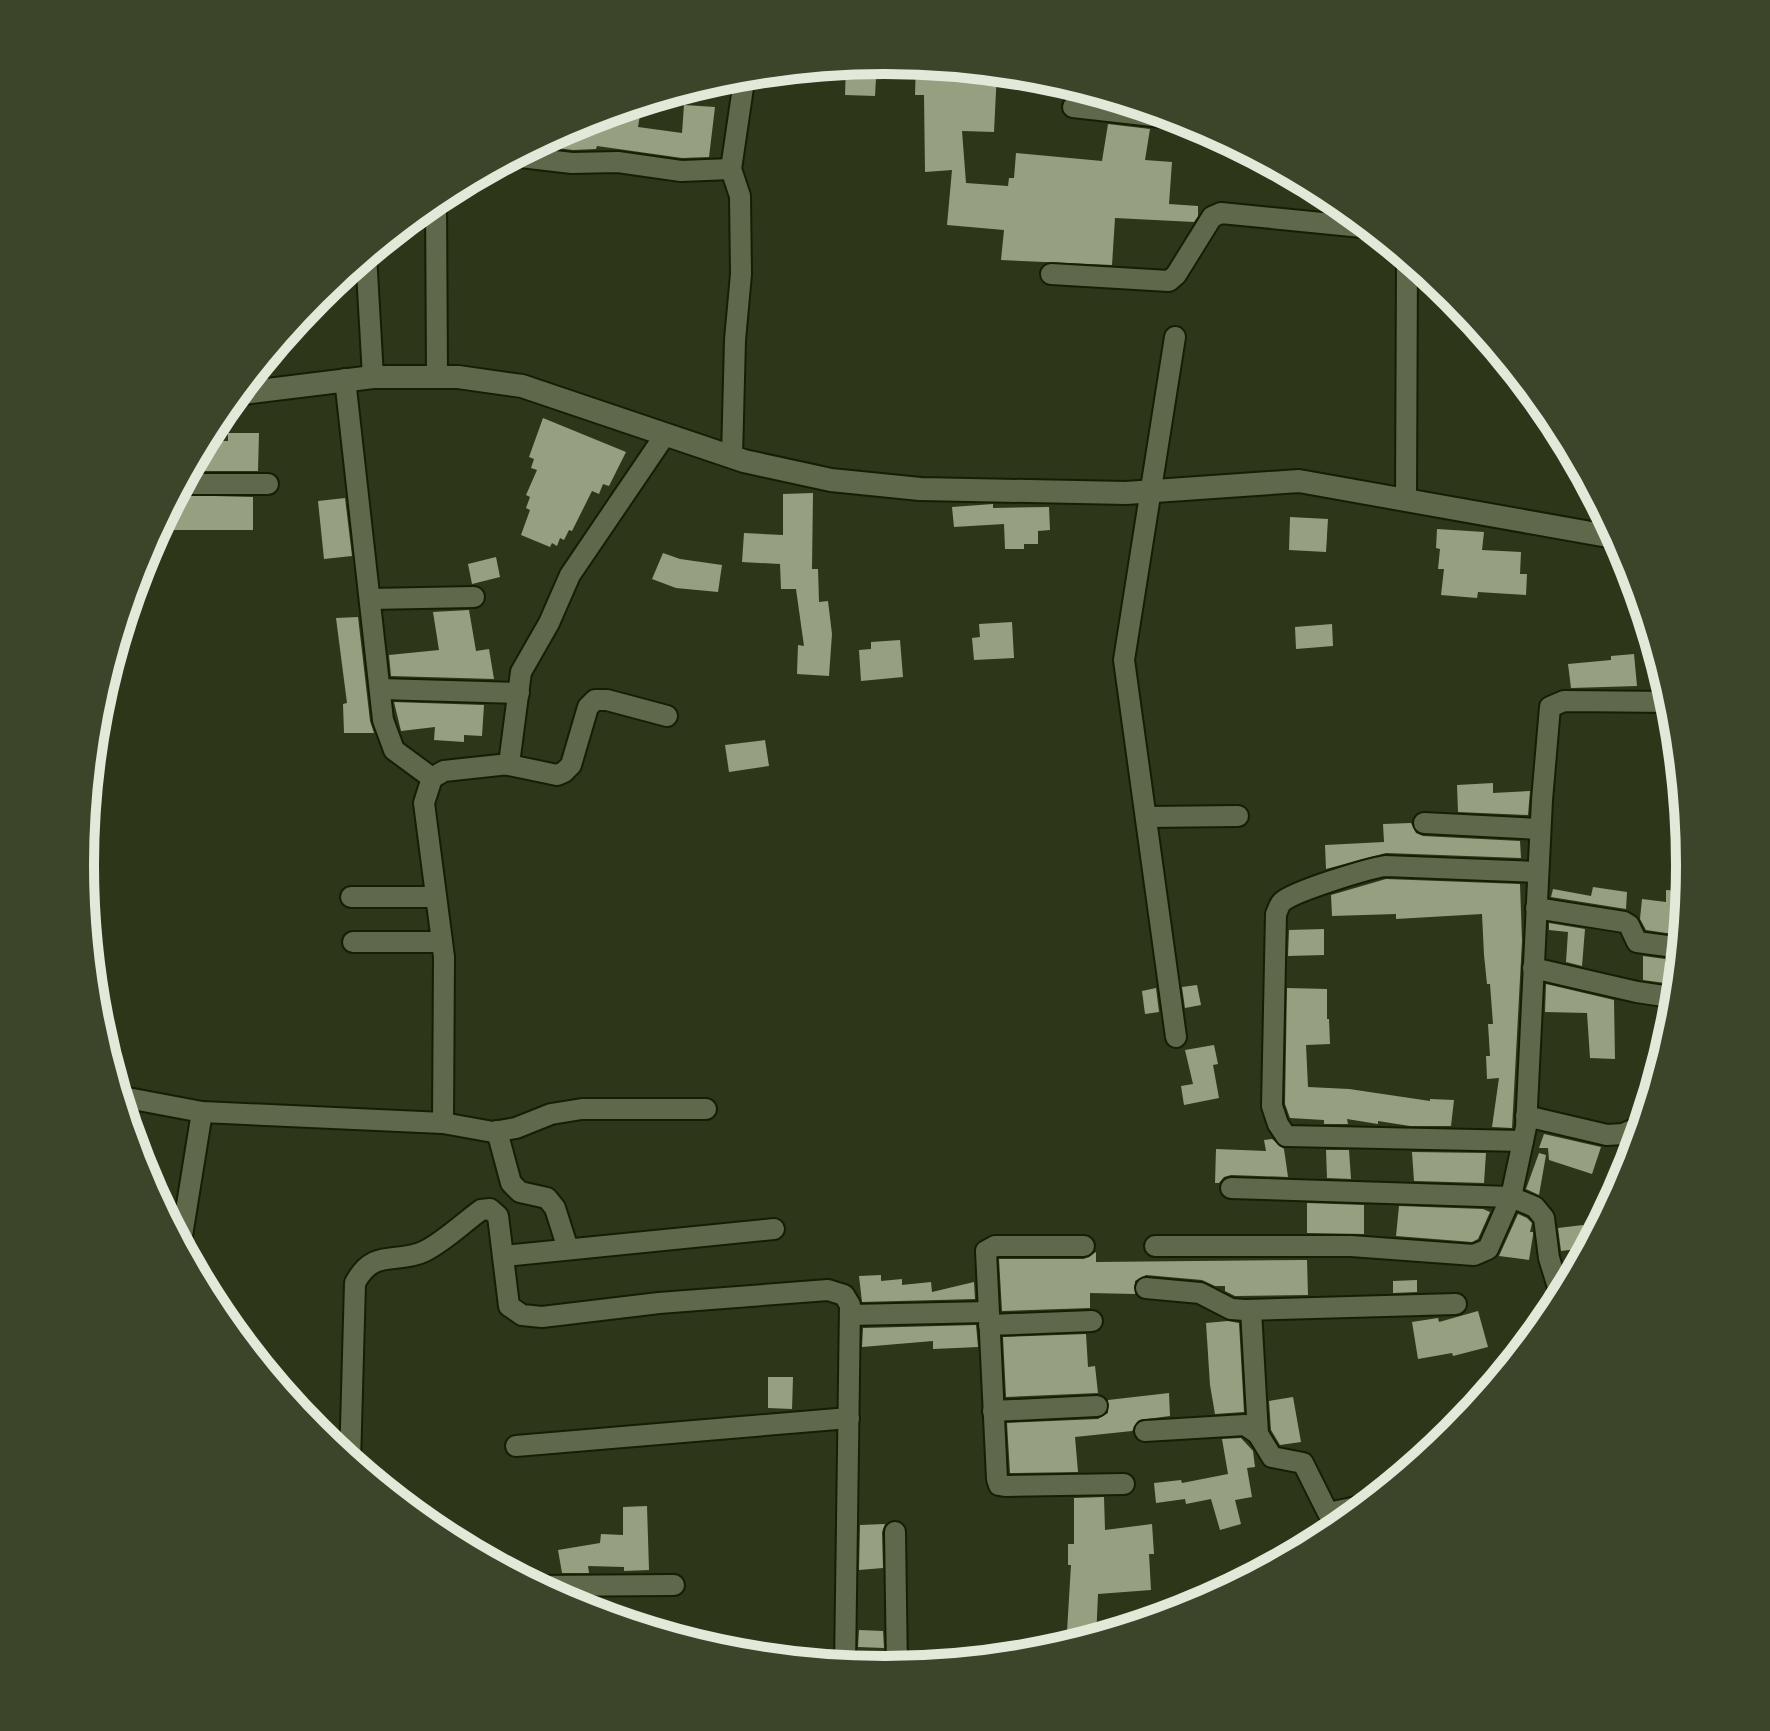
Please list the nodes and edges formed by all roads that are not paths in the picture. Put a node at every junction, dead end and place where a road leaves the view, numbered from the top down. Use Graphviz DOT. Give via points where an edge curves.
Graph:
graph roads {
  1 [pos="744,87"];
  2 [pos="1073,107"];
  3 [pos="1131,114"];
  4 [pos="531,158"];
  5 [pos="731,169"];
  6 [pos="436,214"];
  7 [pos="1351,226"];
  8 [pos="367,267"];
  9 [pos="1407,270"];
  10 [pos="1051,274"];
  11 [pos="1175,337"];
  12 [pos="373,377"];
  13 [pos="437,377"];
  14 [pos="345,379"];
  15 [pos="251,392"];
  16 [pos="665,435"];
  17 [pos="732,457"];
  18 [pos="192,484"];
  19 [pos="268,484"];
  20 [pos="1152,491"];
  21 [pos="1406,500"];
  22 [pos="1604,535"];
  23 [pos="474,597"];
  24 [pos="370,599"];
  25 [pos="380,689"];
  26 [pos="519,693"];
  27 [pos="1659,702"];
  28 [pos="667,716"];
  29 [pos="504,764"];
  30 [pos="432,778"];
  31 [pos="1238,816"];
  32 [pos="1146,817"];
  33 [pos="1424,823"];
  34 [pos="1540,829"];
  35 [pos="1538,872"];
  36 [pos="351,897"];
  37 [pos="436,897"];
  38 [pos="1536,908"];
  39 [pos="353,942"];
  40 [pos="442,942"];
  41 [pos="1672,947"];
  42 [pos="1533,968"];
  43 [pos="1665,996"];
  44 [pos="1176,1037"];
  45 [pos="129,1098"];
  46 [pos="706,1109"];
  47 [pos="202,1112"];
  48 [pos="1526,1116"];
  49 [pos="443,1123"];
  50 [pos="497,1131"];
  51 [pos="1630,1131"];
  52 [pos="1523,1141"];
  53 [pos="1231,1188"];
  54 [pos="1511,1197"];
  55 [pos="774,1229"];
  56 [pos="183,1230"];
  57 [pos="1084,1246"];
  58 [pos="1155,1246"];
  59 [pos="568,1249"];
  60 [pos="504,1256"];
  61 [pos="1557,1283"];
  62 [pos="1146,1288"];
  63 [pos="1456,1304"];
  64 [pos="1251,1310"];
  65 [pos="850,1315"];
  66 [pos="988,1318"];
  67 [pos="1092,1321"];
  68 [pos="1097,1406"];
  69 [pos="993,1411"];
  70 [pos="849,1418"];
  71 [pos="1145,1431"];
  72 [pos="1258,1434"];
  73 [pos="516,1446"];
  74 [pos="350,1449"];
  75 [pos="1124,1484"];
  76 [pos="1345,1510"];
  77 [pos="895,1532"];
  78 [pos="674,1585"];
  79 [pos="558,1586"];
  80 [pos="574,1586"];
  81 [pos="576,1594"];
  82 [pos="845,1655"];
  83 [pos="897,1657"];
  1 -- 5 [label="street"];
  2 -- 3 [label="street"];
  4 -- 5 [label="street" via="681,171"];
  5 -- 17 [label="street" via="740,196"];
  6 -- 13 [label="street"];
  7 -- 10 [label="street" via="1221,213 1212,217 1169,281"];
  8 -- 12 [label="street"];
  9 -- 21 [label="street"];
  11 -- 20 [label="street"];
  12 -- 13 [label="street"];
  12 -- 14 [label="street"];
  13 -- 16 [label="street" via="522,386"];
  14 -- 15 [label="street"];
  14 -- 24 [label="street"];
  16 -- 17 [label="street"];
  16 -- 26 [label="street" via="570,575 521,672"];
  17 -- 20 [label="street" via="831,480 920,489"];
  18 -- 19 [label="street"];
  20 -- 21 [label="street" via="1299,481"];
  20 -- 32 [label="street" via="1124,660"];
  21 -- 22 [label="street"];
  23 -- 24 [label="street"];
  24 -- 25 [label="street"];
  25 -- 26 [label="street"];
  25 -- 30 [label="street" via="383,720 394,750"];
  26 -- 29 [label="street" via="509,764"];
  27 -- 34 [label="street" via="1564,701 1550,707"];
  28 -- 29 [label="street" via="595,700 564,772"];
  29 -- 30 [label="street" via="444,771"];
  30 -- 37 [label="street" via="424,803"];
  31 -- 32 [label="street"];
  32 -- 44 [label="street"];
  33 -- 34 [label="street"];
  34 -- 35 [label="street"];
  35 -- 38 [label="street"];
  35 -- 52 [label="street" via="1371,868 1294,896 1282,902 1276,914 1272,1106 1286,1136"];
  36 -- 37 [label="street"];
  37 -- 40 [label="street"];
  38 -- 41 [label="street" via="1624,922 1637,942"];
  38 -- 42 [label="street"];
  39 -- 40 [label="street"];
  40 -- 49 [label="street"];
  42 -- 43 [label="street"];
  42 -- 48 [label="street"];
  45 -- 47 [label="street"];
  46 -- 50 [label="street" via="582,1109"];
  47 -- 49 [label="street"];
  47 -- 56 [label="street"];
  48 -- 51 [label="street" via="1607,1135"];
  48 -- 52 [label="street"];
  49 -- 50 [label="street"];
  50 -- 59 [label="street" via="511,1183 520,1192 547,1198"];
  52 -- 54 [label="street"];
  53 -- 54 [label="street"];
  54 -- 58 [label="street" via="1488,1249 1474,1255 1351,1246"];
  54 -- 61 [label="street" via="1535,1207 1544,1218"];
  55 -- 59 [label="street"];
  57 -- 66 [label="street" via="989,1248"];
  59 -- 60 [label="street"];
  60 -- 65 [label="street" via="509,1306 522,1315 828,1290 844,1295"];
  60 -- 74 [label="street" via="498,1216 490,1209 481,1210 423,1252 386,1258 361,1271 355,1283"];
  62 -- 64 [label="street" via="1200,1293 1231,1309"];
  63 -- 64 [label="street"];
  64 -- 72 [label="street"];
  65 -- 66 [label="street"];
  65 -- 70 [label="street"];
  66 -- 67 [label="street"];
  66 -- 69 [label="street"];
  68 -- 69 [label="street"];
  69 -- 75 [label="street" via="999,1485"];
  70 -- 73 [label="street"];
  70 -- 82 [label="street"];
  71 -- 72 [label="street" via="1245,1425"];
  72 -- 76 [label="street" via="1272,1457 1303,1463 1328,1513"];
  77 -- 83 [label="street"];
  78 -- 80 [label="street"];
  79 -- 80 [label="street"];
  80 -- 81 [label="street"];
}
